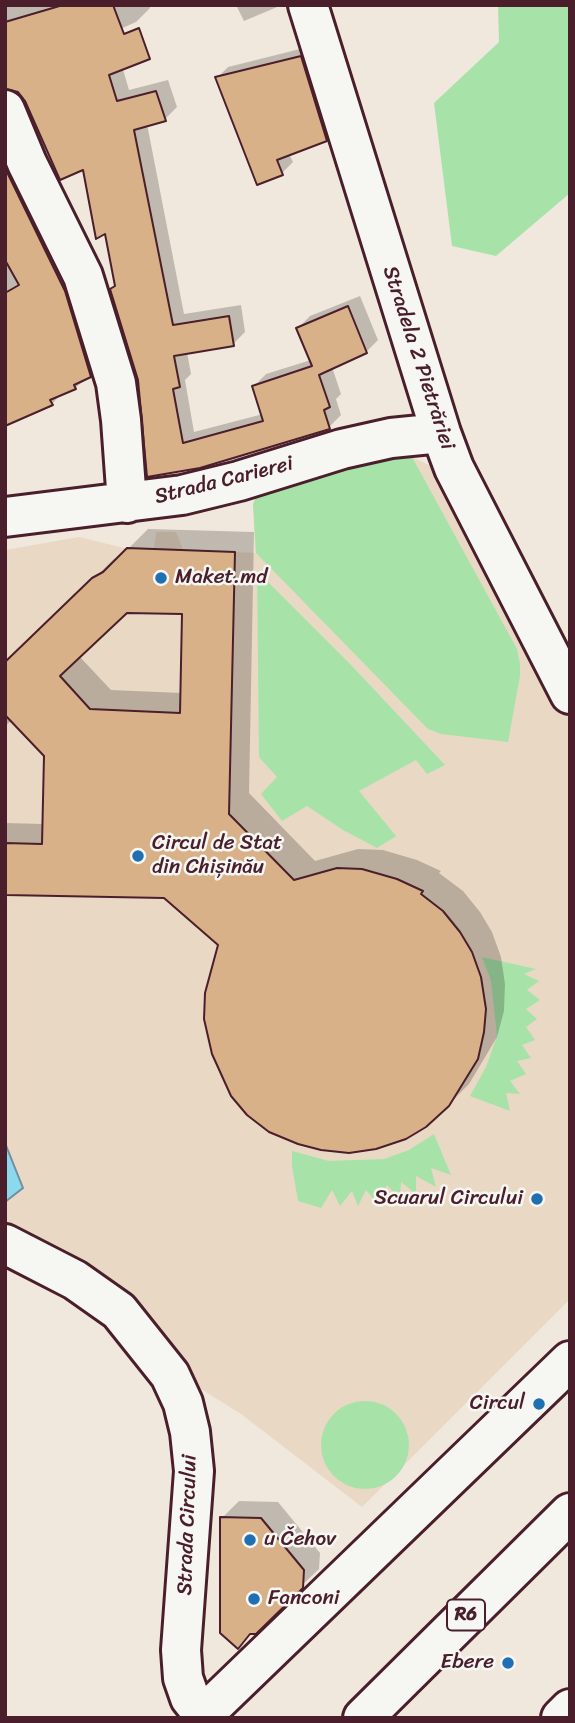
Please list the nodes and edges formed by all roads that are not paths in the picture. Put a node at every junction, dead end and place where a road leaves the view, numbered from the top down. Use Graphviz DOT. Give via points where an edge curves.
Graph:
graph roads {
  1 [pos="308,5"];
  2 [pos="5,110"];
  3 [pos="441,433"];
  4 [pos="127,503"];
  5 [pos="5,517"];
  6 [pos="570,694"];
  7 [pos="5,1244"];
  8 [pos="570,1361"];
  9 [pos="570,1513"];
  10 [pos="570,1709"];
  11 [pos="203,1717"];
  12 [pos="363,1718"];
  13 [pos="561,1718"];
  1 -- 3 [label="street, Stradela 2 Pietrăriei"];
  2 -- 4 [label="street" via="83,276 116,383"];
  3 -- 4 [label="street, Strada Carierei" via="391,438 183,495"];
  3 -- 6 [label="street, Stradela 2 Pietrăriei" via="454,468"];
  4 -- 5 [label="street, Strada Carierei"];
  7 -- 11 [label="street, Strada Circului" via="75,1280 119,1311 170,1375 183,1403 194,1471 181,1650 183,1678"];
  8 -- 11 [label="street"];
  9 -- 12 [label="street, R6"];
  10 -- 13 [label="street"];
}
